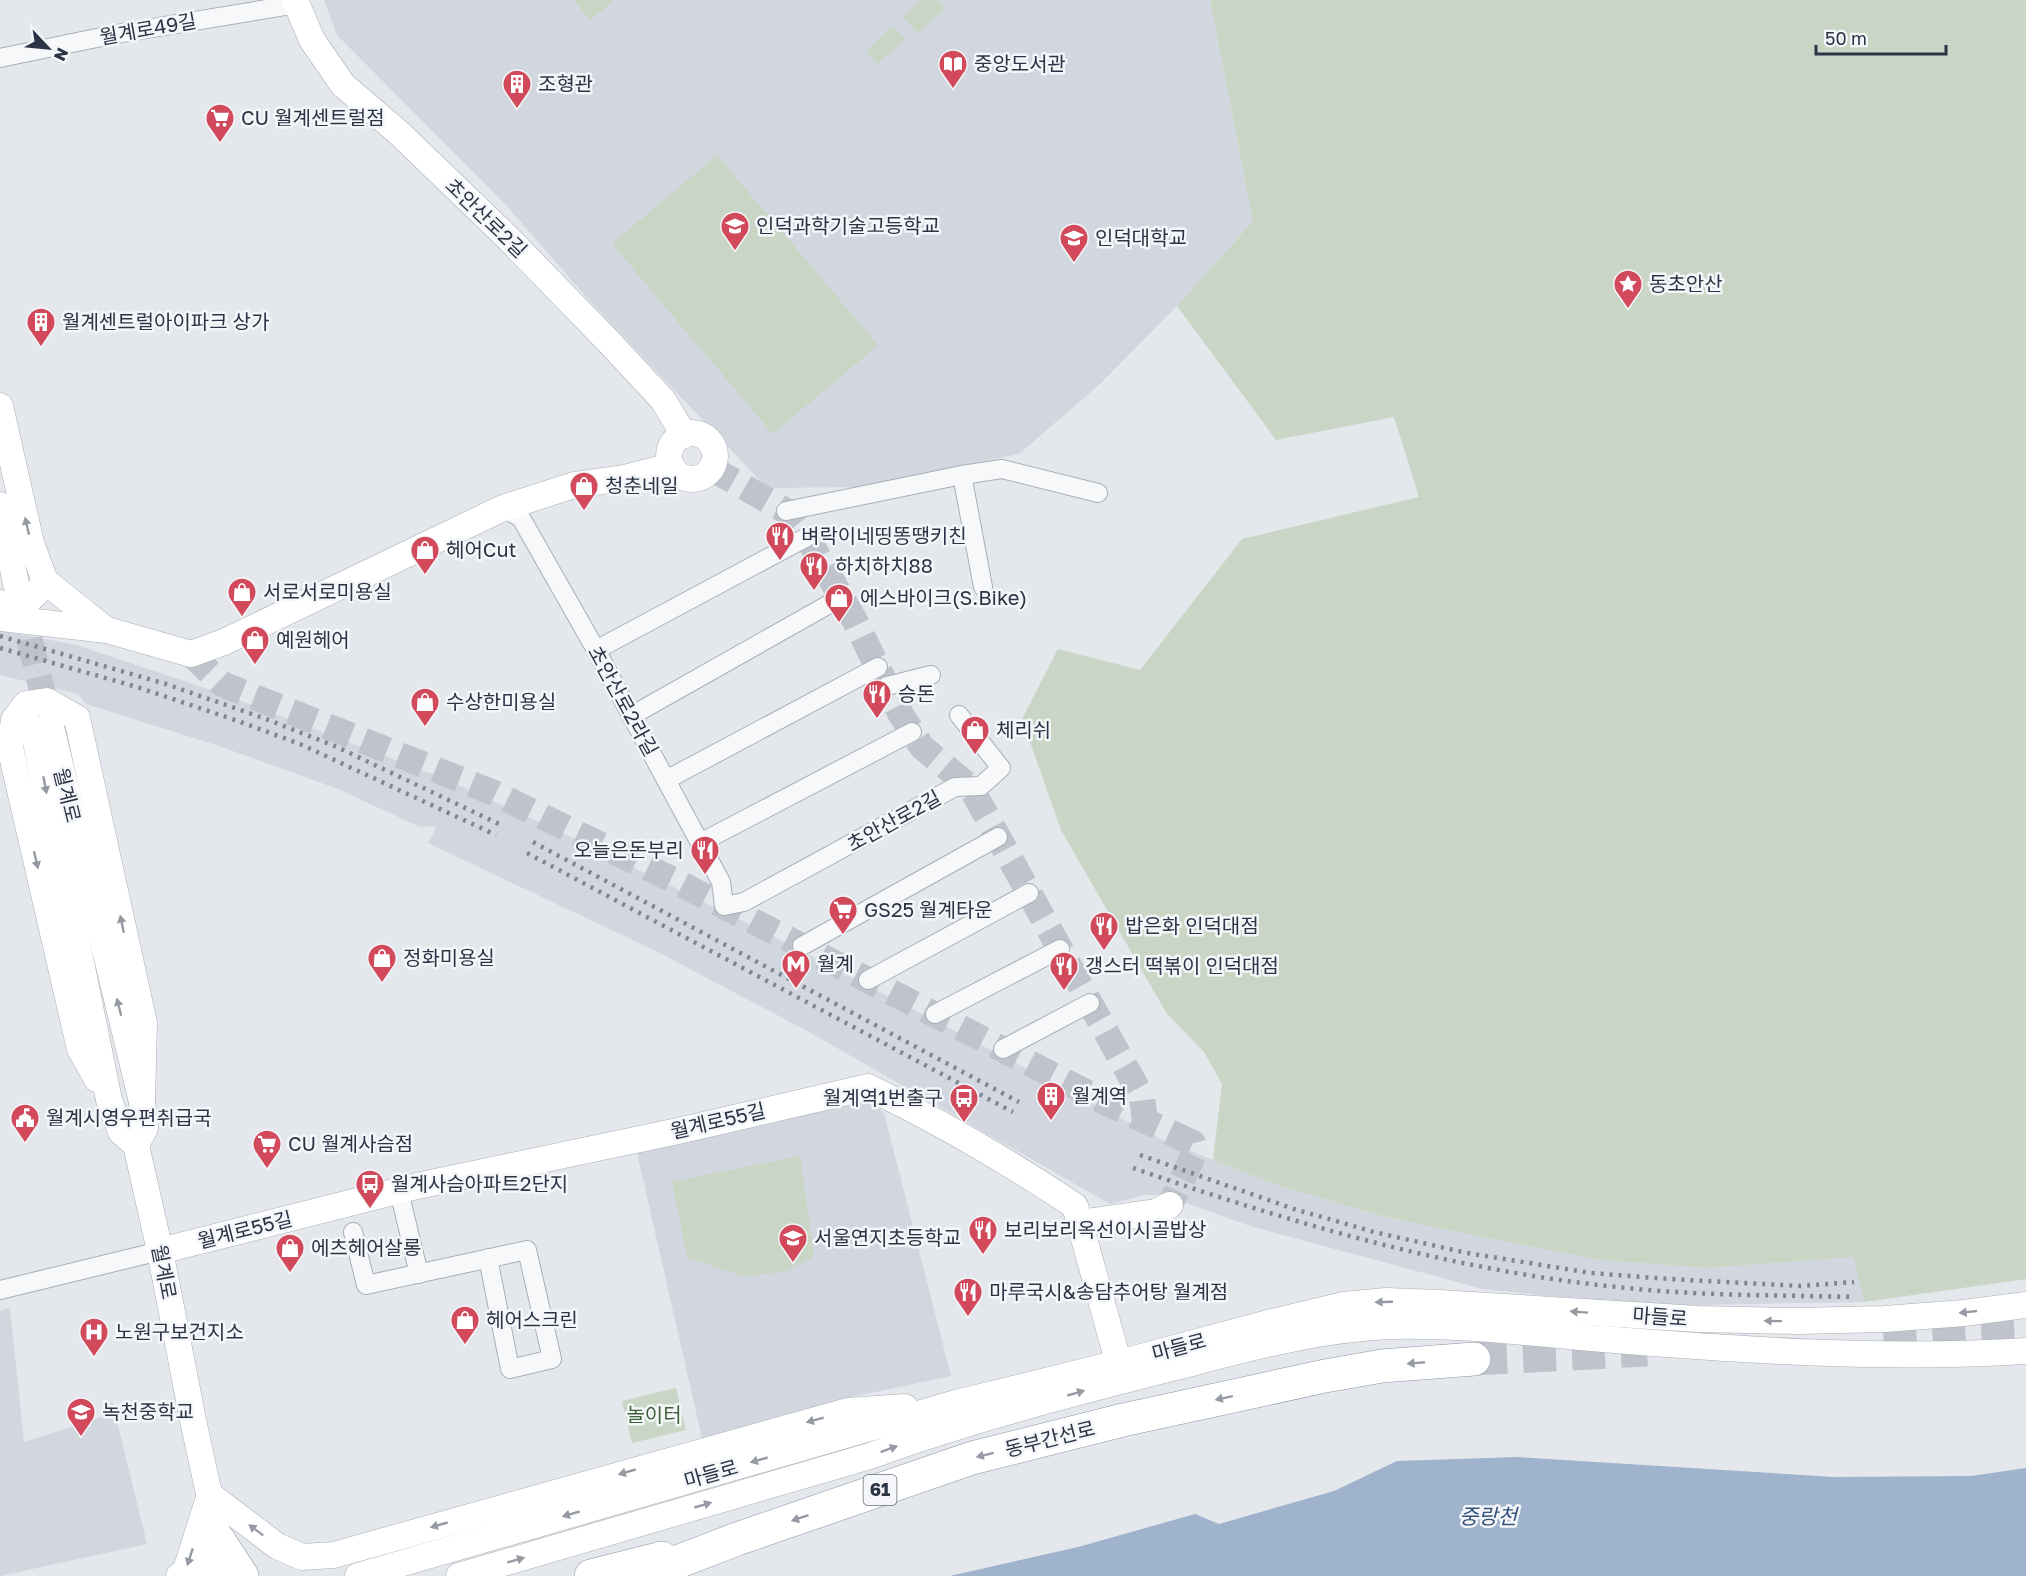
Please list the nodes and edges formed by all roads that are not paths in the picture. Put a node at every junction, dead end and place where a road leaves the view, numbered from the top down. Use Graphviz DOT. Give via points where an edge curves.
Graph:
graph roads {
  1 [pos="296,2"];
  2 [pos="0,57"];
  3 [pos="0,406"];
  4 [pos="684,435"];
  5 [pos="671,466"];
  6 [pos="962,475"];
  7 [pos="1098,493"];
  8 [pos="0,505"];
  9 [pos="503,508"];
  10 [pos="786,512"];
  11 [pos="807,537"];
  12 [pos="45,581"];
  13 [pos="983,587"];
  14 [pos="8,593"];
  15 [pos="840,598"];
  16 [pos="0,618"];
  17 [pos="107,630"];
  18 [pos="596,650"];
  19 [pos="878,668"];
  20 [pos="931,675"];
  21 [pos="887,686"];
  22 [pos="959,715"];
  23 [pos="632,716"];
  24 [pos="912,732"];
  25 [pos="666,780"];
  26 [pos="998,837"];
  27 [pos="700,843"];
  28 [pos="1029,893"];
  29 [pos="724,906"];
  30 [pos="802,946"];
  31 [pos="1060,949"];
  32 [pos="867,980"];
  33 [pos="1090,1003"];
  34 [pos="934,1014"];
  35 [pos="1003,1050"];
  36 [pos="109,1100"];
  37 [pos="142,1102"];
  38 [pos="136,1145"];
  39 [pos="399,1191"];
  40 [pos="1170,1205"];
  41 [pos="1079,1223"];
  42 [pos="353,1232"];
  43 [pos="160,1251"];
  44 [pos="488,1258"];
  45 [pos="419,1274"];
  46 [pos="0,1290"];
  47 [pos="2026,1305"];
  48 [pos="2026,1351"];
  49 [pos="1474,1359"];
  50 [pos="1121,1372"];
  51 [pos="956,1403"];
  52 [pos="210,1495"];
  53 [pos="737,1539"];
  54 [pos="219,1541"];
  55 [pos="179,1576"];
  56 [pos="210,1576"];
  57 [pos="227,1576"];
  58 [pos="242,1576"];
  59 [pos="358,1576"];
  60 [pos="459,1576"];
  61 [pos="591,1576"];
  62 [pos="641,1576"];
  1 -- 2 [label="street, 월계로49길"];
  1 -- 4 [label="main road, 초안산로2길" via="312,40 344,85 508,238 663,400"];
  12 -- 3 [label="main road, one-way" via="31,543"];
  4 -- 5 [label="main road" via="670,448"];
  4 -- 5 [label="main road" via="696,433 710,442 714,449 713,465 703,477 695,479 680,476"];
  5 -- 9 [label="main road" via="574,485"];
  6 -- 7 [label="street" via="1002,469"];
  6 -- 10 [label="street"];
  6 -- 13 [label="street"];
  8 -- 14 [label="main road"];
  9 -- 17 [label="main road" via="224,642 190,654"];
  9 -- 18 [label="street, 초안산로2라길" via="521,518"];
  11 -- 18 [label="street"];
  12 -- 14 [label="main road" via="36,597 23,604 7,605"];
  12 -- 17 [label="main road"];
  15 -- 23 [label="street"];
  16 -- 17 [label="main road"];
  18 -- 23 [label="street, 초안산로2라길"];
  19 -- 25 [label="street"];
  20 -- 21 [label="street"];
  22 -- 29 [label="street, 초안산로2길" via="1001,768 981,786 955,787 744,902"];
  23 -- 25 [label="street, 초안산로2라길"];
  24 -- 27 [label="street"];
  25 -- 27 [label="street, 초안산로2라길"];
  26 -- 30 [label="street"];
  27 -- 29 [label="street, 초안산로2라길" via="721,882"];
  28 -- 32 [label="street"];
  31 -- 34 [label="street"];
  33 -- 35 [label="street"];
  37 -- 36 [label="main road, 월계로, one-way" via="42,725"];
  37 -- 36 [label="main road, one-way" via="144,1023 77,718 47,701 26,704 14,720 10,747 80,1049"];
  36 -- 38 [label="main road, 월계로" via="121,1132"];
  37 -- 38 [label="main road, 월계로" via="144,1128"];
  38 -- 43 [label="main road, 월계로"];
  39 -- 41 [label="main road, 월계로55길" via="867,1087 1046,1186 1075,1206"];
  39 -- 43 [label="main road, 월계로55길"];
  39 -- 45 [label="street"];
  40 -- 41 [label="main road" via="1156,1212"];
  41 -- 50 [label="main road, 월계로55길"];
  42 -- 45 [label="street" via="366,1285"];
  43 -- 46 [label="street"];
  43 -- 52 [label="main road, 월계로"];
  44 -- 44 [label="street" via="526,1250 552,1359 510,1370"];
  44 -- 45 [label="street"];
  47 -- 50 [label="main road, 마들로, one-way" via="1885,1319 1798,1321 1386,1301 1308,1312"];
  48 -- 50 [label="main road, 마들로" via="1878,1354 1390,1326 1304,1335"];
  49 -- 53 [label="highway, 동부간선로 / 61, one-way" via="1382,1366 1324,1376 1112,1423 972,1458"];
  50 -- 51 [label="main road, 마들로"];
  60 -- 50 [label="main road, 마들로, one-way" via="870,1456"];
  51 -- 52 [label="main road, one-way" via="848,1411 334,1555 302,1557 277,1546"];
  51 -- 59 [label="main road, 마들로, one-way"];
  52 -- 54 [label="main road, 월계로"];
  52 -- 55 [label="main road, one-way" via="186,1570"];
  53 -- 61 [label="highway"];
  53 -- 62 [label="highway, 동부간선로 / 61"];
  54 -- 56 [label="highway"];
  54 -- 57 [label="main road, 월계로"];
  54 -- 58 [label="highway"];
}
